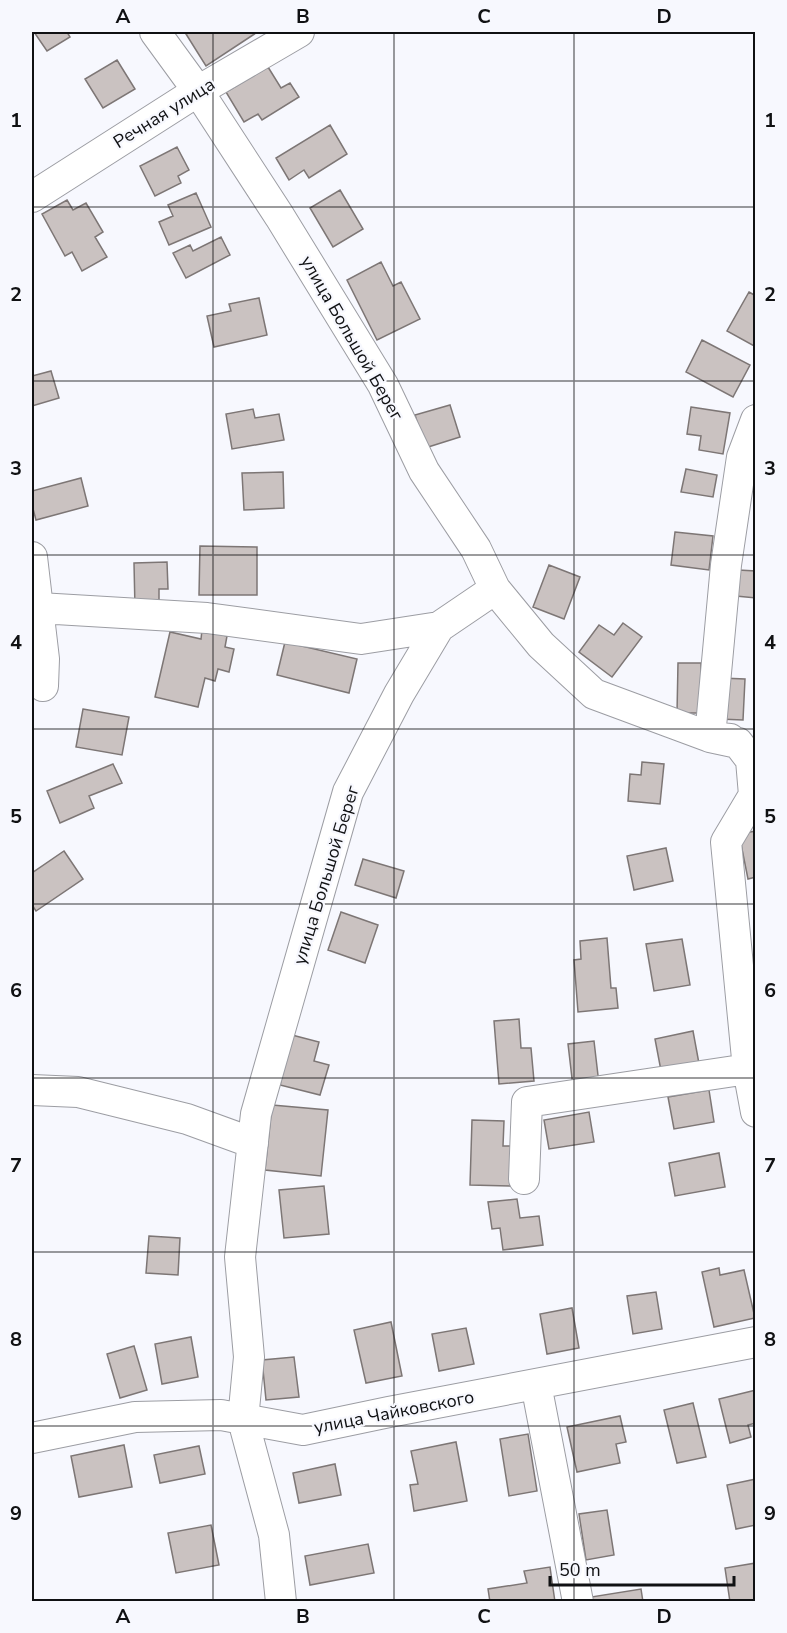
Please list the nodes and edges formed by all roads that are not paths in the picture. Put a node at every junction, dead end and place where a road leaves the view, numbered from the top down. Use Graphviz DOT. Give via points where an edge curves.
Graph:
graph roads {
  1 [pos="155,32"];
  2 [pos="299,32"];
  3 [pos="198,91"];
  4 [pos="32,197"];
  5 [pos="756,420"];
  6 [pos="32,557"];
  7 [pos="495,589"];
  8 [pos="39,608"];
  9 [pos="440,627"];
  10 [pos="43,686"];
  11 [pos="710,737"];
  12 [pos="756,741"];
  13 [pos="755,794"];
  14 [pos="748,1069"];
  15 [pos="32,1090"];
  16 [pos="756,1112"];
  17 [pos="253,1143"];
  18 [pos="524,1179"];
  19 [pos="756,1342"];
  20 [pos="536,1384"];
  21 [pos="243,1420"];
  22 [pos="32,1438"];
  23 [pos="281,1602"];
  24 [pos="578,1602"];
  1 -- 3 [label="street, улица Большой Берег"];
  2 -- 3 [label="street, Речная улица"];
  3 -- 4 [label="street, Речная улица"];
  3 -- 7 [label="street, улица Большой Берег" via="383,385 424,471 476,549"];
  5 -- 11 [label="street" via="742,457 726,565"];
  6 -- 8 [label="street"];
  7 -- 9 [label="street, улица Большой Берег"];
  7 -- 11 [label="street" via="541,645 594,694"];
  8 -- 9 [label="street" via="207,618 361,639"];
  8 -- 10 [label="street"];
  9 -- 17 [label="street, улица Большой Берег" via="399,694 348,792 256,1114"];
  11 -- 12 [label="street"];
  11 -- 13 [label="street" via="738,743 750,760"];
  13 -- 14 [label="street" via="726,842"];
  14 -- 16 [label="street"];
  14 -- 18 [label="street" via="527,1102"];
  15 -- 17 [label="street" via="78,1092 187,1119"];
  17 -- 21 [label="street, улица Большой Берег" via="240,1257 249,1357"];
  19 -- 20 [label="street, улица Чайковского"];
  20 -- 21 [label="street, улица Чайковского" via="303,1430"];
  20 -- 24 [label="street"];
  21 -- 22 [label="street, улица Чайковского" via="221,1415 135,1417"];
  21 -- 23 [label="street, улица Большой Берег" via="274,1534"];
}
